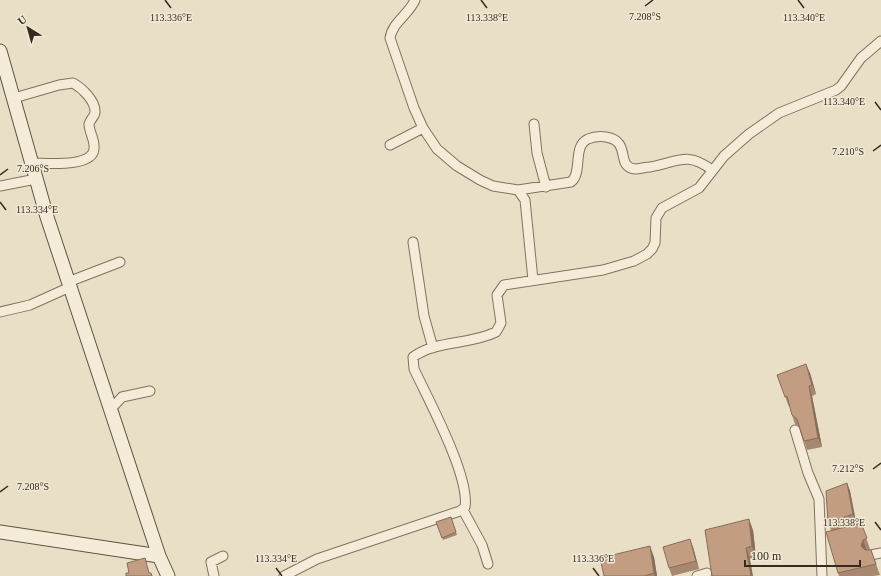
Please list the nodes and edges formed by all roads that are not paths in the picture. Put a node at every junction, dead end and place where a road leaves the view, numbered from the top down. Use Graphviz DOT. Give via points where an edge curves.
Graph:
graph roads {
  1 [pos="415,0"];
  2 [pos="881,41"];
  3 [pos="0,51"];
  4 [pos="14,98"];
  5 [pos="534,124"];
  6 [pos="423,128"];
  7 [pos="390,145"];
  8 [pos="32,163"];
  9 [pos="712,170"];
  10 [pos="36,179"];
  11 [pos="0,186"];
  12 [pos="546,186"];
  13 [pos="518,190"];
  14 [pos="413,242"];
  15 [pos="120,262"];
  16 [pos="533,280"];
  17 [pos="69,284"];
  18 [pos="0,312"];
  19 [pos="433,348"];
  20 [pos="150,391"];
  21 [pos="110,410"];
  22 [pos="795,430"];
  23 [pos="463,510"];
  24 [pos="0,532"];
  25 [pos="881,553"];
  26 [pos="871,555"];
  27 [pos="159,556"];
  28 [pos="223,556"];
  29 [pos="488,564"];
  30 [pos="707,573"];
  31 [pos="168,576"];
  32 [pos="214,576"];
  33 [pos="284,576"];
  34 [pos="697,576"];
  35 [pos="822,576"];
  1 -- 6 [label="street" via="390,38"];
  2 -- 9 [label="street" via="861,58 836,90 779,113 749,134"];
  3 -- 4 [label="street"];
  4 -- 8 [label="street"];
  4 -- 8 [label="street" via="73,83 91,100 95,109 89,124 94,150 88,159"];
  5 -- 12 [label="street" via="537,153"];
  6 -- 7 [label="street"];
  6 -- 13 [label="street" via="437,149 457,166 493,186"];
  8 -- 10 [label="street"];
  9 -- 12 [label="street" via="702,162 686,158 636,169 629,167 618,140 601,136 587,139 582,144 574,180 568,184"];
  9 -- 16 [label="street" via="699,188 662,208 656,218 655,243 647,254 634,261 603,270"];
  10 -- 11 [label="street"];
  10 -- 17 [label="street"];
  12 -- 13 [label="street"];
  13 -- 16 [label="street" via="525,200"];
  14 -- 19 [label="street" via="424,316"];
  15 -- 17 [label="street"];
  16 -- 19 [label="street" via="504,285 498,291 501,323 496,332"];
  17 -- 18 [label="street" via="30,305"];
  17 -- 21 [label="street"];
  19 -- 23 [label="street" via="420,352 412,362 452,452 465,490 466,502"];
  20 -- 21 [label="street" via="122,397"];
  21 -- 27 [label="street"];
  22 -- 35 [label="street" via="808,473 818,495"];
  23 -- 29 [label="street" via="482,545"];
  23 -- 33 [label="street" via="317,559"];
  24 -- 27 [label="street"];
  25 -- 26 [label="street"];
  27 -- 31 [label="street"];
  28 -- 32 [label="street" via="211,562"];
  30 -- 34 [label="street"];
}
